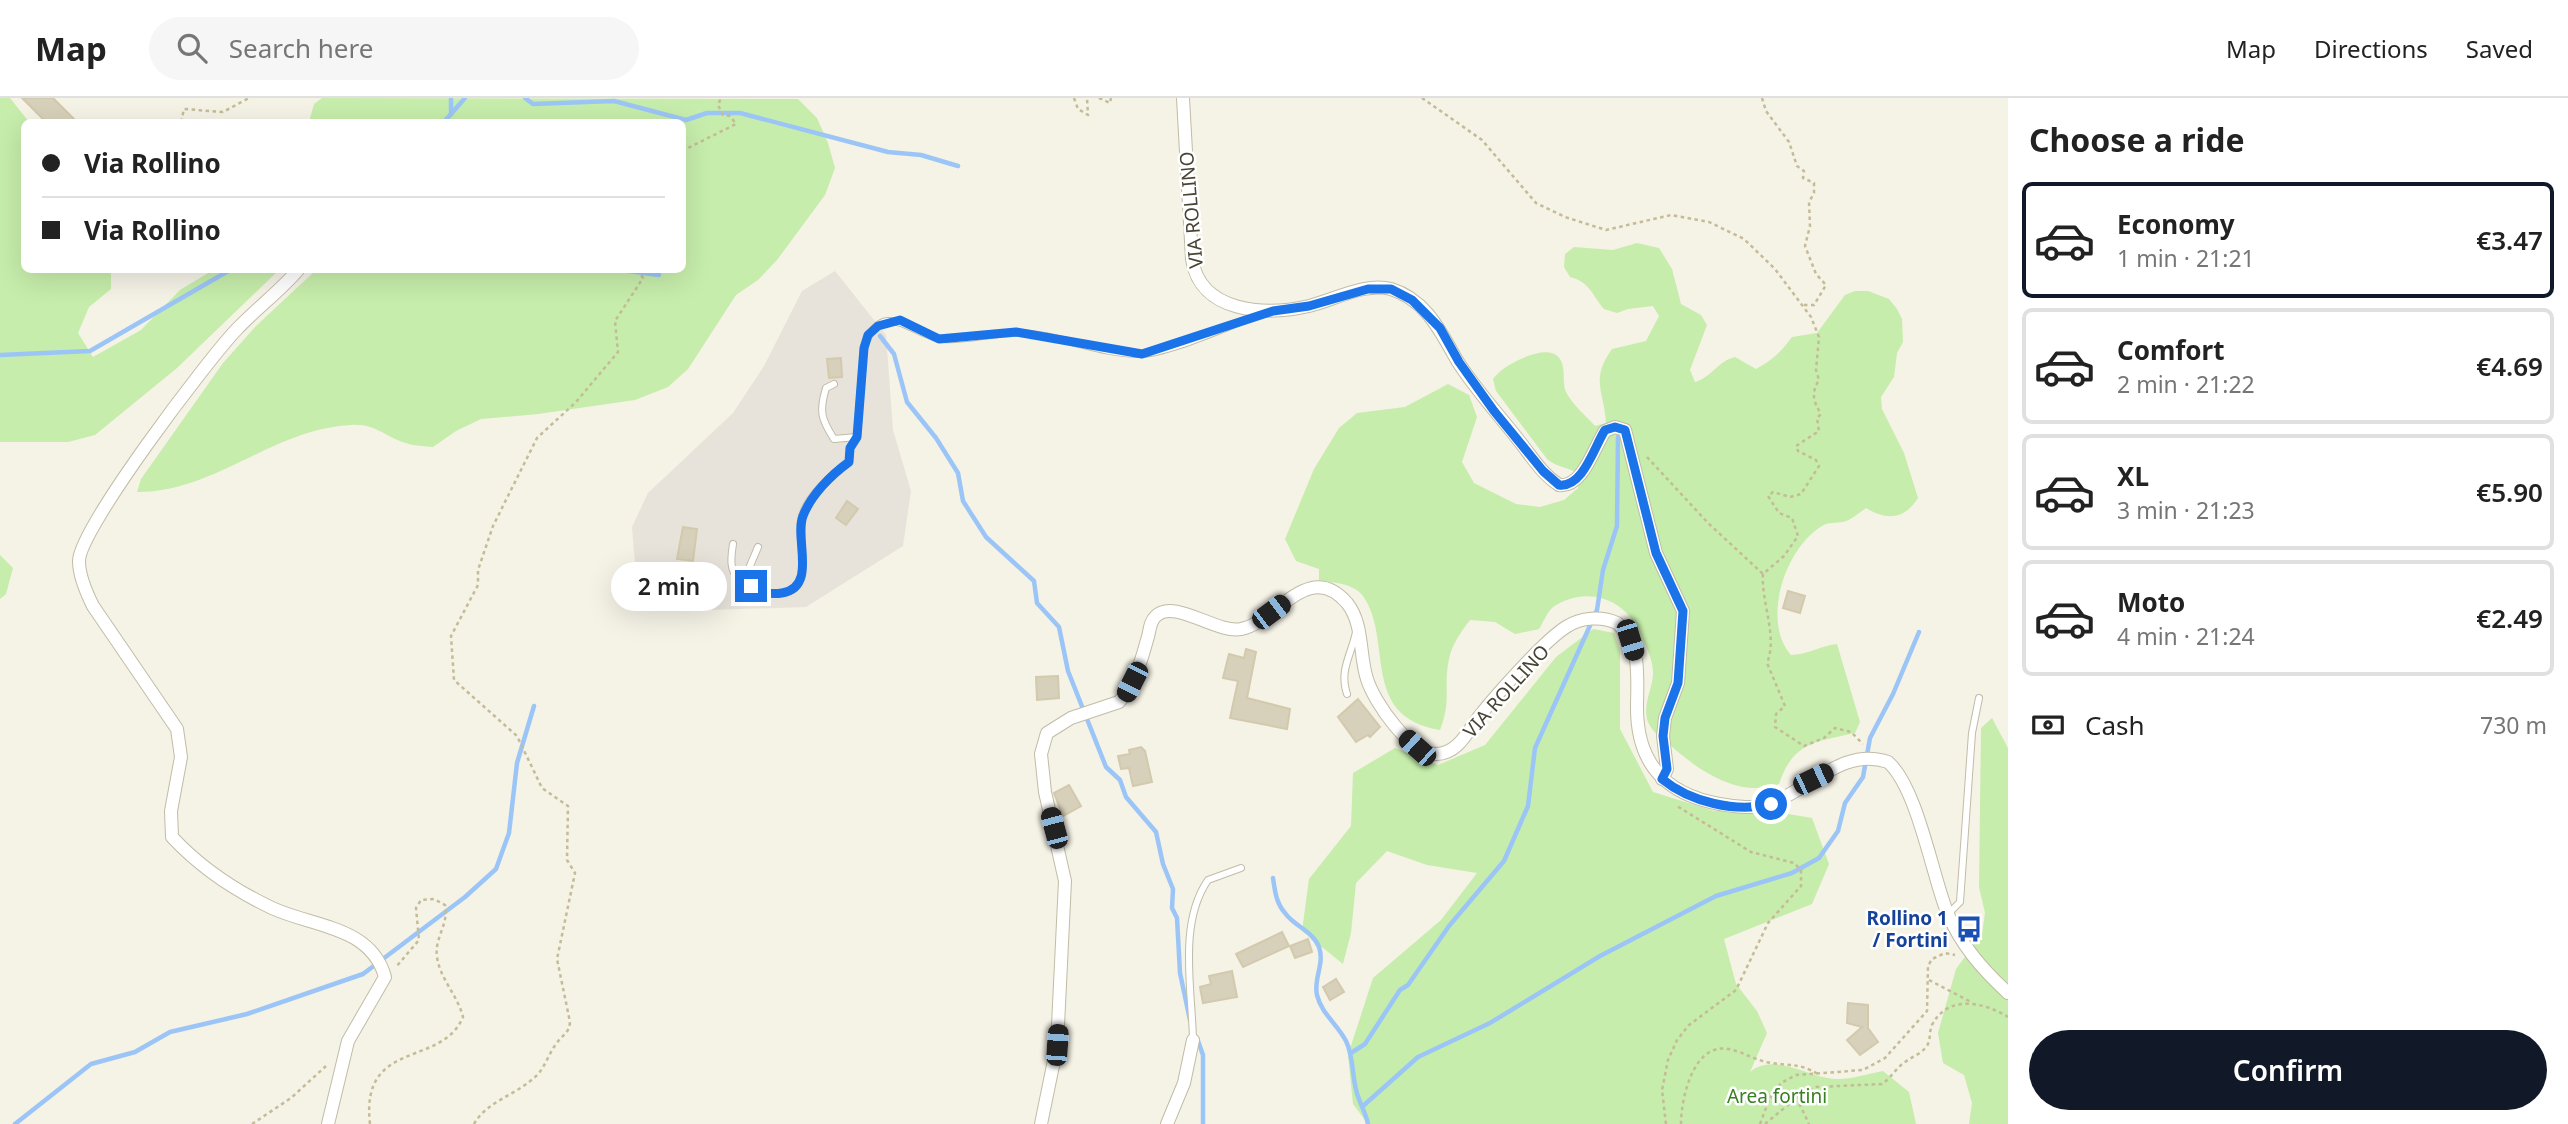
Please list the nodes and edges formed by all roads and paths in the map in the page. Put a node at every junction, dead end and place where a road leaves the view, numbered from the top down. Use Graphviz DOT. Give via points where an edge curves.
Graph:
graph roads {
  1 [pos="249,98"];
  2 [pos="721,98"];
  3 [pos="1074,98"];
  4 [pos="1087,98"];
  5 [pos="1099,98"];
  6 [pos="1111,98"];
  7 [pos="1183,98"];
  8 [pos="1422,98"];
  9 [pos="1762,98"];
  10 [pos="182,119"];
  11 [pos="686,149"];
  12 [pos="295,273"];
  13 [pos="640,273"];
  14 [pos="1804,305"];
  15 [pos="1273,311"];
  16 [pos="834,384"];
  17 [pos="857,437"];
  18 [pos="1645,455"];
  19 [pos="733,544"];
  20 [pos="758,547"];
  21 [pos="1763,574"];
  22 [pos="737,578"];
  23 [pos="1357,627"];
  24 [pos="1347,694"];
  25 [pos="1979,698"];
  26 [pos="1878,759"];
  27 [pos="1662,779"];
  28 [pos="1676,805"];
  29 [pos="1241,868"];
  30 [pos="1948,914"];
  31 [pos="1980,967"];
  32 [pos="385,978"];
  33 [pos="1929,980"];
  34 [pos="2008,993"];
  35 [pos="1974,1004"];
  36 [pos="2008,1017"];
  37 [pos="1194,1040"];
  38 [pos="329,1064"];
  39 [pos="1818,1074"];
  40 [pos="1776,1088"];
  41 [pos="1794,1100"];
  42 [pos="252,1124"];
  43 [pos="328,1124"];
  44 [pos="370,1124"];
  45 [pos="474,1124"];
  46 [pos="1041,1124"];
  47 [pos="1167,1124"];
  48 [pos="1666,1124"];
  49 [pos="1681,1124"];
  50 [pos="1760,1124"];
  51 [pos="1765,1124"];
  52 [pos="1809,1124"];
  1 -- 10 [label="path" via="223,112 184,109"];
  2 -- 11 [label="path" via="718,105 723,115 736,124"];
  3 -- 4 [label="path" via="1078,109 1088,115"];
  5 -- 6 [label="path" via="1110,103"];
  7 -- 15 [label="street, VIA ROLLINO" via="1194,272 1204,289 1222,302"];
  8 -- 14 [label="path" via="1482,140 1536,203 1606,230 1671,215 1709,222 1744,239"];
  9 -- 14 [label="path" via="1797,166 1804,171 1803,178 1814,183 1805,246 1816,274 1826,285 1814,304"];
  12 -- 32 [label="street" via="214,355 140,454 79,559 93,606 177,729 181,757 171,811 172,837 188,854 247,895 365,945 374,952"];
  13 -- 45 [label="path" via="643,278 615,321 618,352 576,402 537,438 493,526 478,570 478,585 451,636 454,680 517,736 542,788 568,806 567,860 575,873 557,959 569,1031 539,1074 493,1103"];
  14 -- 21 [label="path" via="1819,337 1819,380 1813,389 1821,414 1819,430 1796,446 1819,466 1801,494 1773,492 1768,496 1779,513 1792,518 1798,536"];
  15 -- 17 [label="lane, VIA ROLLINO" via="1142,354 1016,332 939,339 900,320 878,326 868,335 864,348"];
  15 -- 27 [label="street, VIA ROLLINO" via="1379,288 1412,300 1440,328 1494,411 1559,485 1577,480 1605,430 1625,430 1656,553 1683,611 1678,683 1665,718 1667,769"];
  16 -- 17 [label="lane" via="826,388 821,419 834,439"];
  17 -- 22 [label="lane, VIA ROLLINO" via="849,462 832,474 801,519 803,571 797,584 785,593 764,594"];
  18 -- 21 [label="path"];
  19 -- 22 [label="lane" via="730,563"];
  20 -- 22 [label="lane" via="747,573"];
  21 -- 26 [label="path" via="1761,595 1772,652 1767,663 1784,706 1776,714 1775,727 1804,746 1835,728 1851,732"];
  23 -- 24 [label="lane" via="1343,666"];
  23 -- 27 [label="street, VIA ROLLINO" via="1367,681 1383,709 1417,748 1440,754 1459,744 1497,696 1565,627 1587,619 1617,623 1630,640 1637,664 1640,734 1650,767"];
  23 -- 46 [label="street, VIA ROLLINO" via="1341,598 1313,588 1294,594 1241,629 1167,610 1151,623 1138,669 1119,702 1071,718 1047,733 1041,754 1045,792 1065,881 1057,1045"];
  25 -- 30 [label="lane" via="1972,733 1960,902"];
  26 -- 27 [label="street" via="1859,759 1759,807 1702,800"];
  26 -- 30 [label="street" via="1894,768 1907,792"];
  28 -- 48 [label="path" via="1751,852 1794,863 1803,878 1761,933 1736,990 1689,1025 1677,1040 1662,1090"];
  29 -- 37 [label="lane" via="1208,880 1195,906 1190,930"];
  30 -- 31 [label="street"];
  31 -- 33 [label="path" via="1945,953 1932,959"];
  31 -- 34 [label="street"];
  32 -- 43 [label="street" via="348,1041"];
  32 -- 44 [label="path" via="419,940 415,908 421,900 434,899 445,905 447,917 436,946 437,959 463,1017 445,1038 390,1065 373,1082"];
  33 -- 35 [label="path"];
  33 -- 39 [label="path" via="1927,1011 1885,1058 1863,1070"];
  35 -- 36 [label="path"];
  35 -- 41 [label="path" via="1950,1007 1931,1026 1923,1051 1882,1084 1816,1087"];
  37 -- 47 [label="street" via="1184,1083"];
  38 -- 42 [label="path"];
  39 -- 40 [label="path" via="1796,1075"];
  39 -- 49 [label="path" via="1796,1063 1770,1063 1717,1049 1699,1062 1691,1076 1681,1106"];
  40 -- 41 [label="path"];
  40 -- 50 [label="path"];
  41 -- 51 [label="path"];
  41 -- 52 [label="path"];
}
